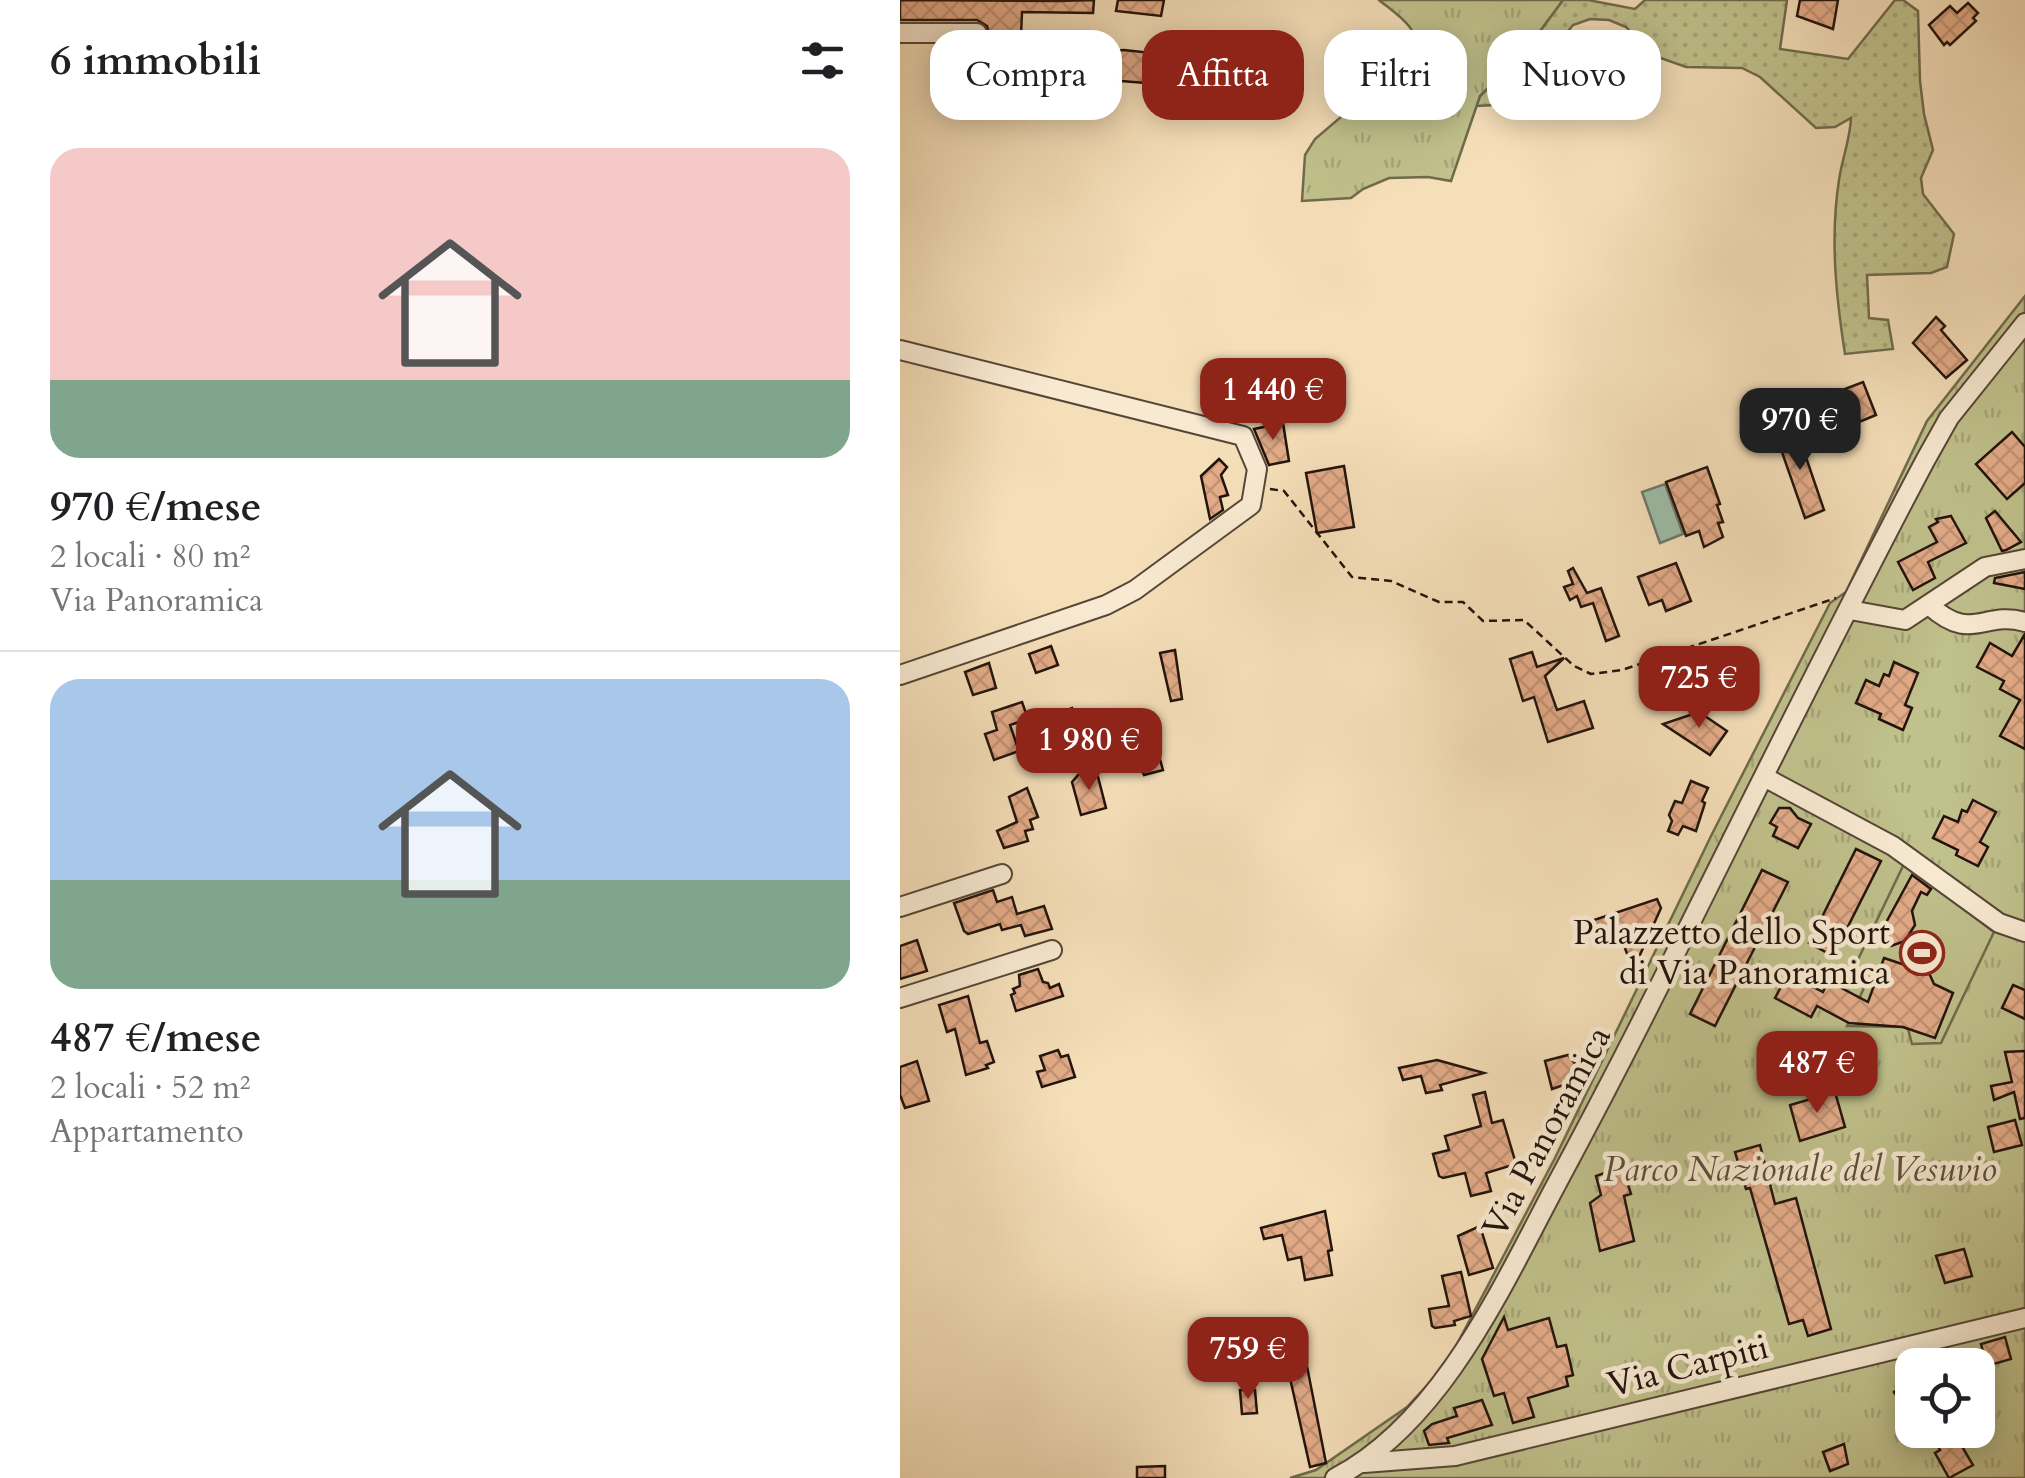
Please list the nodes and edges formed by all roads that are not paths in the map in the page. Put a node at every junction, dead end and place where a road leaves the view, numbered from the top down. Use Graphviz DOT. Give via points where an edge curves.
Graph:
graph roads {
  1 [pos="900,33"];
  2 [pos="930,33"];
  3 [pos="2025,323"];
  4 [pos="900,350"];
  5 [pos="2025,559"];
  6 [pos="1929,604"];
  7 [pos="1850,610"];
  8 [pos="2025,622"];
  9 [pos="900,675"];
  10 [pos="1766,778"];
  11 [pos="1002,874"];
  12 [pos="900,907"];
  13 [pos="2025,932"];
  14 [pos="1052,950"];
  15 [pos="900,998"];
  16 [pos="2025,1318"];
  17 [pos="1364,1463"];
  18 [pos="1335,1478"];
  1 -- 2 [label="street"];
  3 -- 7 [label="street, Via Panoramica" via="1949,418"];
  4 -- 9 [label="street" via="1243,436 1257,468 1251,505 1136,590"];
  5 -- 6 [label="street" via="1985,567"];
  6 -- 7 [label="street" via="1905,620"];
  6 -- 8 [label="street" via="1946,621 1966,625"];
  7 -- 10 [label="street, Via Panoramica"];
  10 -- 13 [label="street" via="1894,846 1999,923"];
  10 -- 17 [label="street, Via Panoramica" via="1510,1272 1449,1373"];
  11 -- 12 [label="street"];
  14 -- 15 [label="street"];
  16 -- 17 [label="street, Via Carpiti" via="1455,1456"];
  17 -- 18 [label="street, Via Panoramica"];
}
